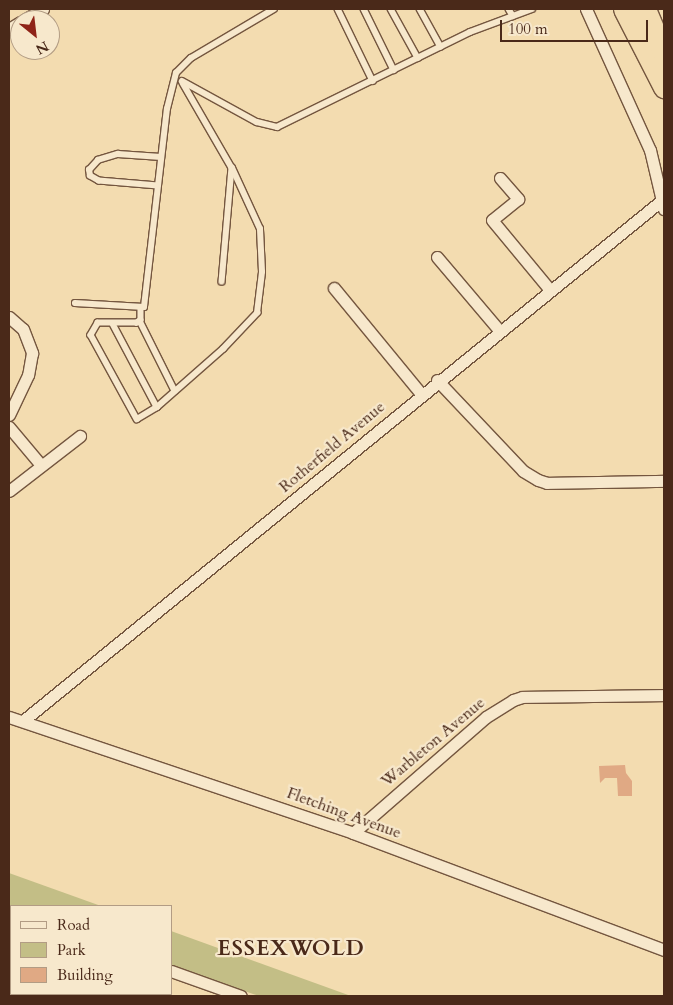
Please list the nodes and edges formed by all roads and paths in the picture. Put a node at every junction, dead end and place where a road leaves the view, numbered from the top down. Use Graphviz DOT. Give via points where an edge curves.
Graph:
graph roads {
  1 [pos="274,9"];
  2 [pos="338,9"];
  3 [pos="364,9"];
  4 [pos="391,9"];
  5 [pos="420,9"];
  6 [pos="509,9"];
  7 [pos="532,9"];
  8 [pos="586,9"];
  9 [pos="624,9"];
  10 [pos="645,9"];
  11 [pos="513,16"];
  12 [pos="441,46"];
  13 [pos="664,54"];
  14 [pos="418,58"];
  15 [pos="394,70"];
  16 [pos="176,73"];
  17 [pos="182,81"];
  18 [pos="373,81"];
  19 [pos="664,87"];
  20 [pos="161,157"];
  21 [pos="232,168"];
  22 [pos="500,178"];
  23 [pos="158,186"];
  24 [pos="663,205"];
  25 [pos="437,257"];
  26 [pos="222,282"];
  27 [pos="334,288"];
  28 [pos="550,290"];
  29 [pos="75,303"];
  30 [pos="141,309"];
  31 [pos="9,317"];
  32 [pos="140,321"];
  33 [pos="113,324"];
  34 [pos="499,330"];
  35 [pos="437,380"];
  36 [pos="175,391"];
  37 [pos="421,394"];
  38 [pos="158,407"];
  39 [pos="9,416"];
  40 [pos="9,427"];
  41 [pos="80,436"];
  42 [pos="40,464"];
  43 [pos="664,481"];
  44 [pos="9,490"];
  45 [pos="664,695"];
  46 [pos="9,717"];
  47 [pos="24,720"];
  48 [pos="353,833"];
  49 [pos="664,950"];
  50 [pos="172,971"];
  51 [pos="241,996"];
  1 -- 16 [label="lane" via="190,58"];
  2 -- 18 [label="lane"];
  3 -- 15 [label="lane"];
  4 -- 14 [label="lane"];
  5 -- 12 [label="lane"];
  6 -- 11 [label="lane"];
  7 -- 11 [label="lane"];
  8 -- 24 [label="street" via="650,150"];
  9 -- 19 [label="highway"];
  10 -- 13 [label="highway"];
  11 -- 12 [label="lane"];
  12 -- 14 [label="lane"];
  14 -- 15 [label="lane"];
  15 -- 18 [label="lane"];
  16 -- 17 [label="lane"];
  16 -- 20 [label="lane" via="167,109"];
  17 -- 18 [label="lane" via="257,122 277,127"];
  17 -- 21 [label="lane"];
  20 -- 23 [label="lane"];
  20 -- 23 [label="lane" via="118,154 98,160 90,170 90,176 99,181"];
  21 -- 26 [label="lane"];
  21 -- 36 [label="lane" via="260,229 261,297 257,313"];
  22 -- 28 [label="street" via="518,200 492,220"];
  23 -- 30 [label="lane" via="147,299"];
  24 -- 28 [label="street, Rotherfield Avenue"];
  25 -- 34 [label="street"];
  27 -- 37 [label="street"];
  28 -- 34 [label="street, Rotherfield Avenue"];
  29 -- 30 [label="lane"];
  30 -- 32 [label="lane"];
  31 -- 39 [label="street" via="23,329 32,353 28,375"];
  32 -- 33 [label="lane"];
  32 -- 36 [label="lane"];
  33 -- 38 [label="lane"];
  33 -- 38 [label="lane" via="94,326 91,335 134,417 141,419"];
  34 -- 35 [label="street, Rotherfield Avenue"];
  35 -- 37 [label="street, Rotherfield Avenue"];
  35 -- 43 [label="street" via="523,471 538,480 547,483"];
  36 -- 38 [label="lane"];
  37 -- 47 [label="street, Rotherfield Avenue"];
  40 -- 42 [label="street"];
  41 -- 42 [label="street"];
  42 -- 44 [label="street"];
  45 -- 48 [label="street, Warbleton Avenue" via="522,697 513,700 486,717"];
  46 -- 47 [label="street, Fletching Avenue"];
  47 -- 48 [label="street, Fletching Avenue"];
  48 -- 49 [label="street, Fletching Avenue"];
  50 -- 51 [label="street"];
}
